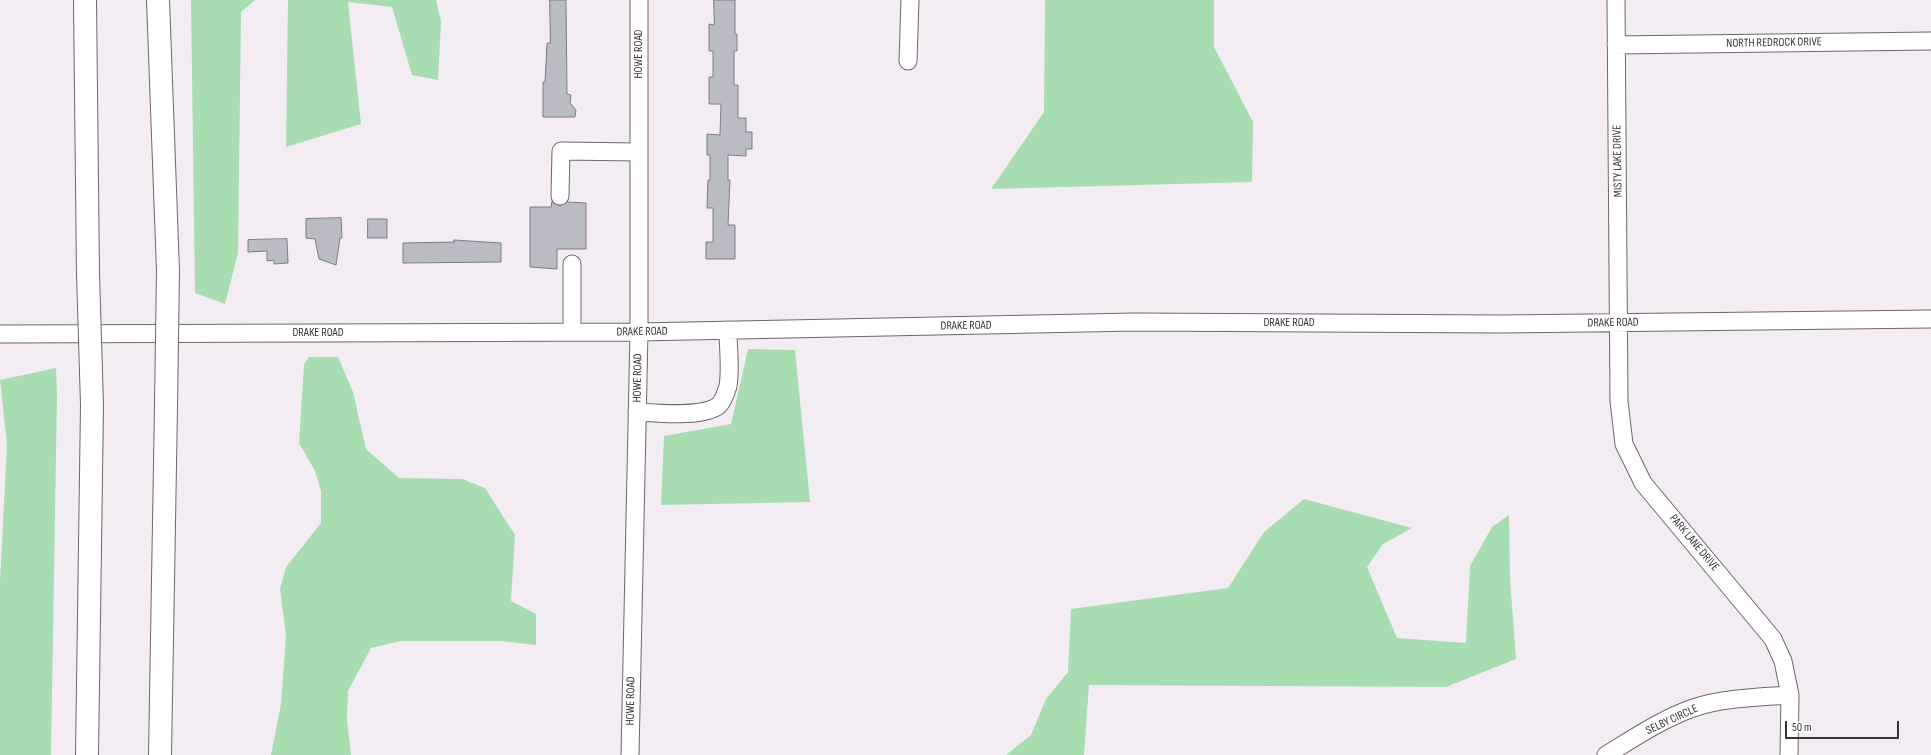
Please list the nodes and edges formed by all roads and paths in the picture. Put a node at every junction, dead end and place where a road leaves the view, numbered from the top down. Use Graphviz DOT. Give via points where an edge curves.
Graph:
graph roads {
  1 [pos="85,0"];
  2 [pos="158,0"];
  3 [pos="639,0"];
  4 [pos="910,0"];
  5 [pos="1616,0"];
  6 [pos="1931,41"];
  7 [pos="1616,45"];
  8 [pos="908,61"];
  9 [pos="639,152"];
  10 [pos="560,196"];
  11 [pos="572,264"];
  12 [pos="1931,319"];
  13 [pos="1619,323"];
  14 [pos="728,330"];
  15 [pos="572,332"];
  16 [pos="638,332"];
  17 [pos="0,334"];
  18 [pos="637,412"];
  19 [pos="1790,695"];
  20 [pos="87,755"];
  21 [pos="160,755"];
  22 [pos="630,755"];
  23 [pos="1606,755"];
  24 [pos="1790,755"];
  1 -- 20 [label="highway, bridge" via="92,405"];
  2 -- 21 [label="highway, bridge" via="168,271"];
  3 -- 9 [label="street, HOWE ROAD"];
  4 -- 8 [label="street"];
  5 -- 7 [label="street, MISTY LAKE DRIVE"];
  6 -- 7 [label="street, NORTH REDROCK DRIVE"];
  7 -- 13 [label="street, MISTY LAKE DRIVE"];
  9 -- 10 [label="street" via="561,151"];
  9 -- 16 [label="street, HOWE ROAD"];
  11 -- 15 [label="street"];
  12 -- 13 [label="street, DRAKE ROAD"];
  13 -- 14 [label="street, DRAKE ROAD" via="1134,322"];
  13 -- 19 [label="street, PARK LANE DRIVE" via="1619,401 1624,444 1633,464 1643,483 1773,639 1783,661"];
  14 -- 16 [label="street, DRAKE ROAD"];
  14 -- 18 [label="street" via="728,384 726,395 719,405 708,411 696,413"];
  15 -- 16 [label="street, DRAKE ROAD"];
  15 -- 17 [label="street, DRAKE ROAD"];
  16 -- 18 [label="street, HOWE ROAD"];
  18 -- 22 [label="street, HOWE ROAD"];
  19 -- 23 [label="street, SELBY CIRCLE" via="1762,696 1693,708 1659,723"];
  19 -- 24 [label="street, PARK LANE DRIVE"];
}
